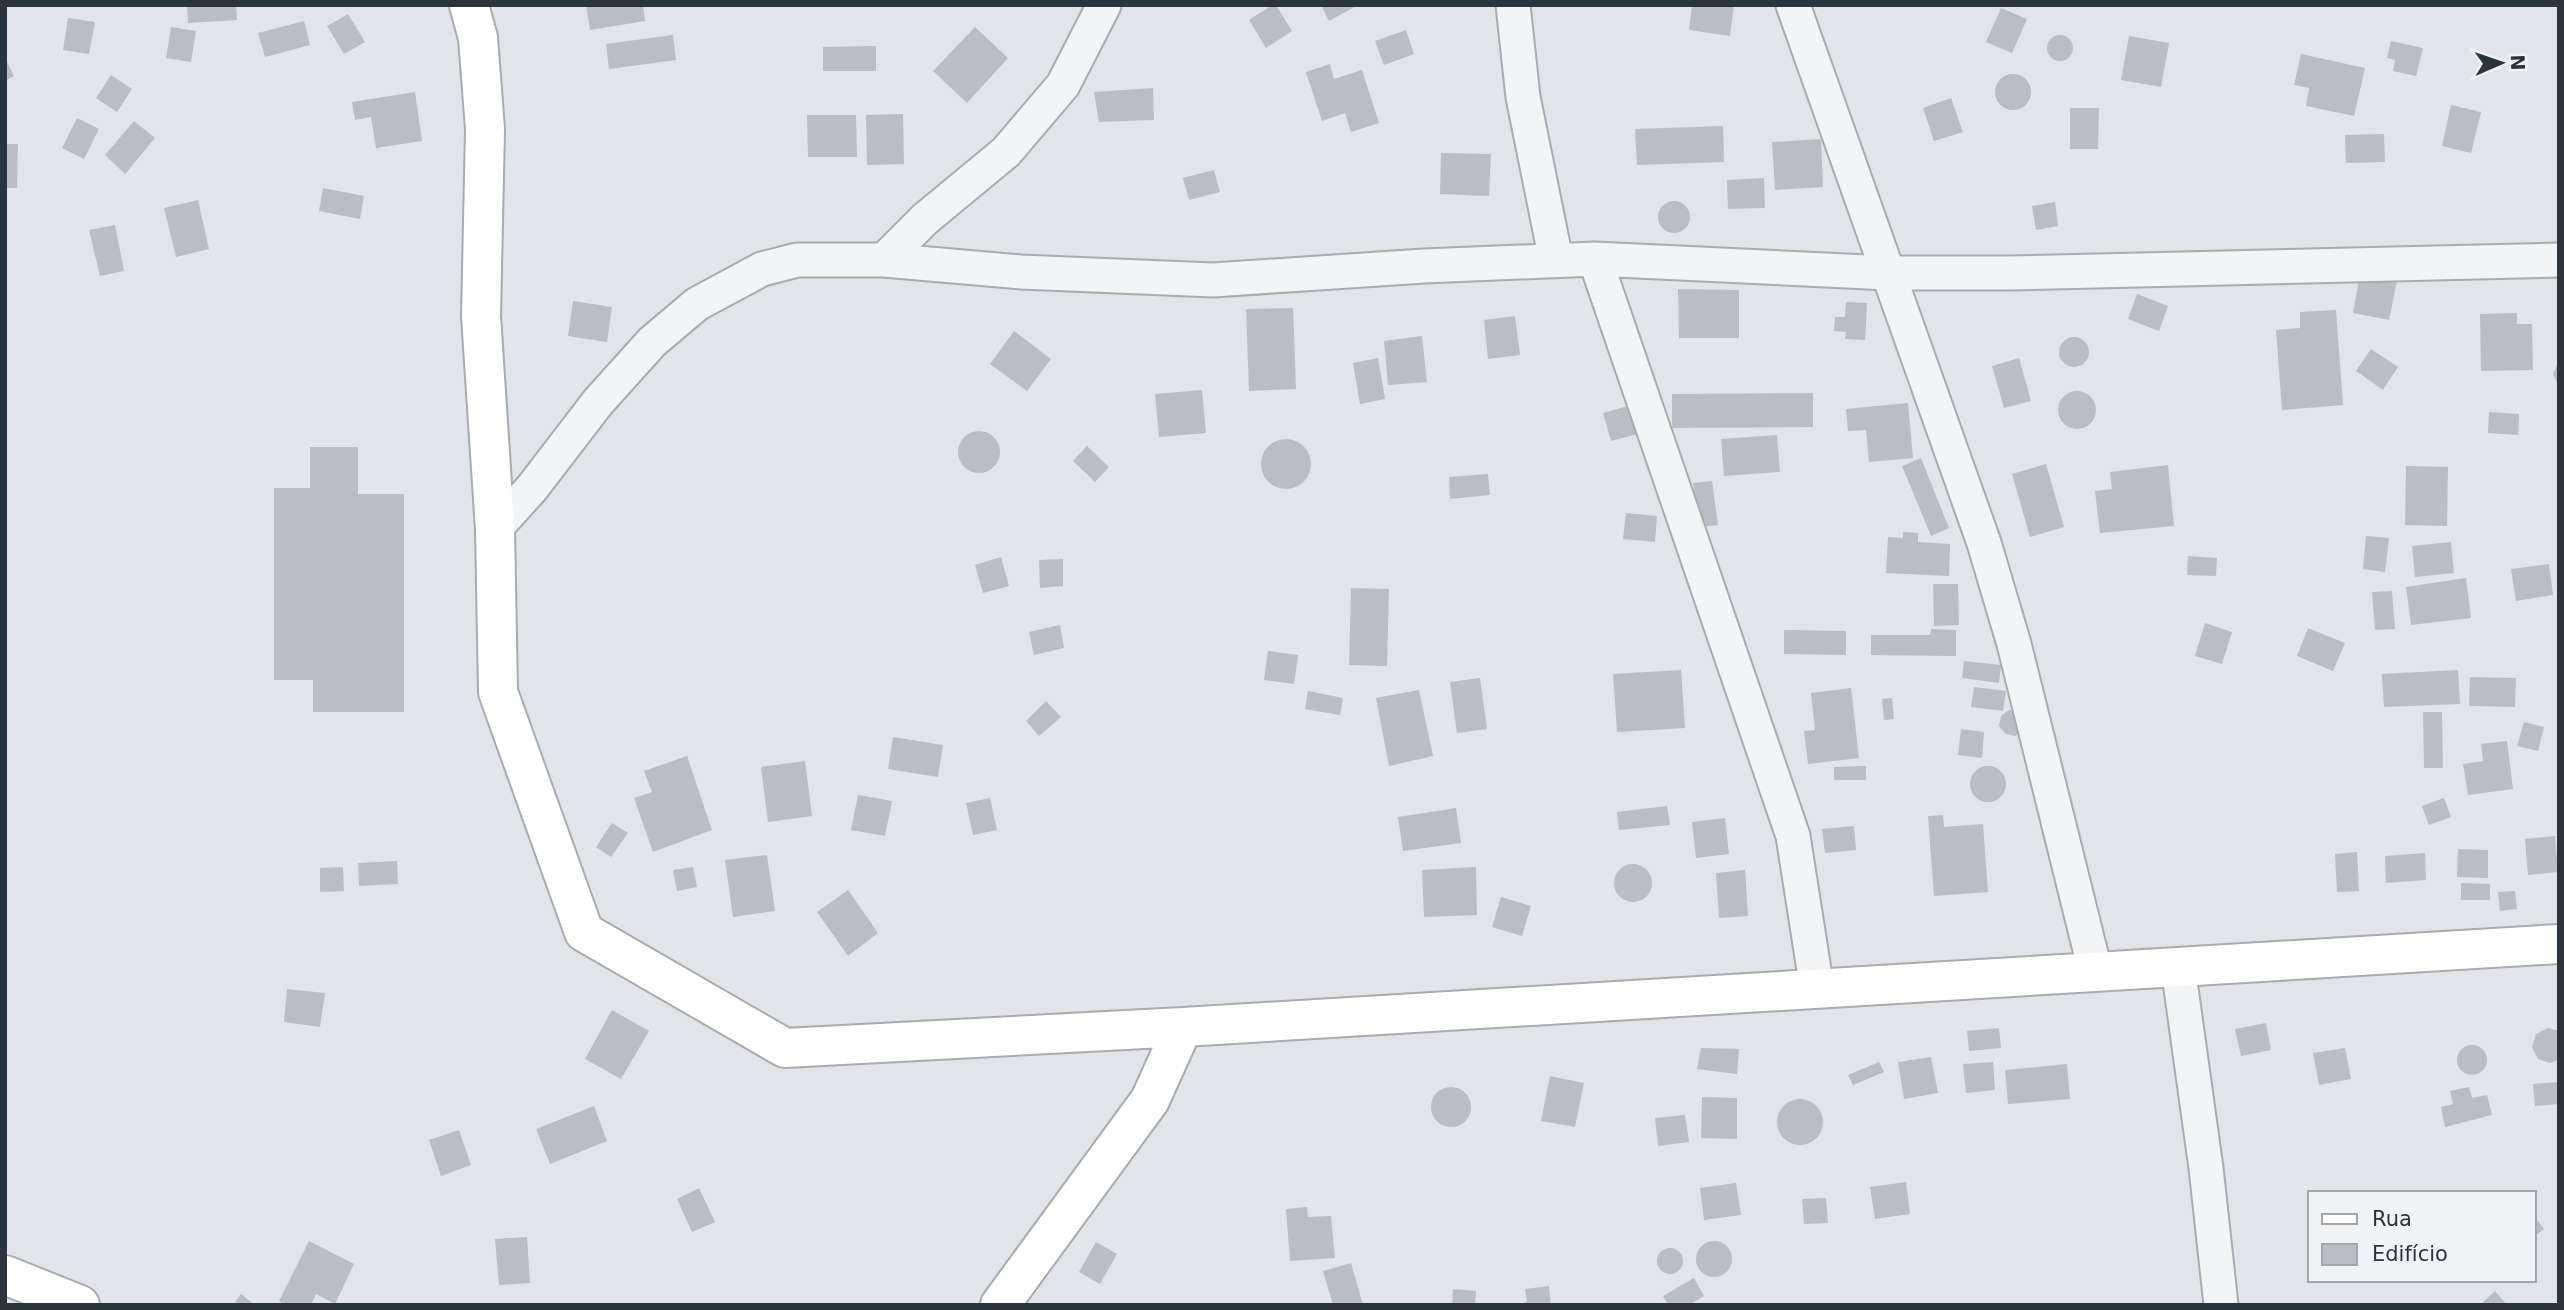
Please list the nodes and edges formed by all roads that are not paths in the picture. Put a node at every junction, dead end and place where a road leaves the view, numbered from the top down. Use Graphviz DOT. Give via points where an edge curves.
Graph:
graph roads {
  1 [pos="469,5"];
  2 [pos="1104,5"];
  3 [pos="1513,5"];
  4 [pos="1793,5"];
  5 [pos="1595,259"];
  6 [pos="884,260"];
  7 [pos="1556,260"];
  8 [pos="2559,260"];
  9 [pos="1888,273"];
  10 [pos="495,529"];
  11 [pos="2559,944"];
  12 [pos="2178,967"];
  13 [pos="2095,970"];
  14 [pos="1817,989"];
  15 [pos="1183,1027"];
  16 [pos="5,1275"];
  17 [pos="80,1305"];
  18 [pos="1000,1305"];
  19 [pos="2221,1305"];
  1 -- 10 [label="street" via="478,38 485,129 481,316"];
  2 -- 6 [label="street" via="1063,85 1006,152 925,219"];
  3 -- 7 [label="street" via="1523,97"];
  4 -- 9 [label="street"];
  5 -- 7 [label="street"];
  5 -- 9 [label="street"];
  5 -- 14 [label="street" via="1793,836"];
  6 -- 7 [label="street" via="1021,272 1213,280"];
  6 -- 10 [label="street" via="797,260 762,269 697,304 652,342 598,402"];
  8 -- 9 [label="street"];
  9 -- 13 [label="street" via="1984,543 2014,644"];
  10 -- 15 [label="street" via="498,692 584,932 785,1048"];
  11 -- 12 [label="street"];
  12 -- 13 [label="street"];
  12 -- 19 [label="street"];
  13 -- 14 [label="street"];
  14 -- 15 [label="street"];
  15 -- 18 [label="street" via="1150,1100"];
  16 -- 17 [label="street"];
}
